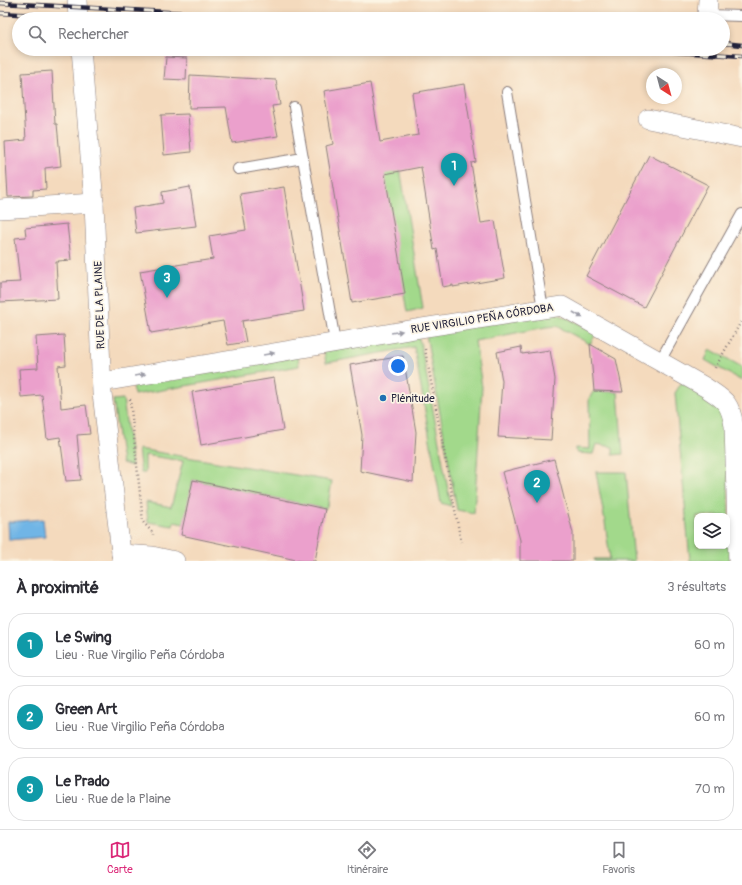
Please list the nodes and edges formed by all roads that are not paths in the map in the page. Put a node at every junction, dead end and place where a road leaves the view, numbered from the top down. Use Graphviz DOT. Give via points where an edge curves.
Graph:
graph roads {
  1 [pos="77,0"];
  2 [pos="707,7"];
  3 [pos="78,12"];
  4 [pos="726,12"];
  5 [pos="730,13"];
  6 [pos="742,16"];
  7 [pos="82,56"];
  8 [pos="507,92"];
  9 [pos="294,107"];
  10 [pos="648,119"];
  11 [pos="742,138"];
  12 [pos="303,158"];
  13 [pos="238,169"];
  14 [pos="94,203"];
  15 [pos="0,209"];
  16 [pos="742,214"];
  17 [pos="543,309"];
  18 [pos="335,342"];
  19 [pos="660,361"];
  20 [pos="102,382"];
  21 [pos="121,557"];
  22 [pos="175,561"];
  23 [pos="738,561"];
  1 -- 3 [label="street"];
  2 -- 4 [label="lane"];
  5 -- 6 [label="lane"];
  7 -- 14 [label="street, RUE DE LA PLAINE"];
  8 -- 17 [label="lane"];
  9 -- 12 [label="lane"];
  10 -- 11 [label="street"];
  12 -- 13 [label="lane"];
  12 -- 18 [label="lane"];
  14 -- 15 [label="street"];
  14 -- 20 [label="street, RUE DE LA PLAINE"];
  16 -- 19 [label="lane"];
  18 -- 17 [label="street, RUE VIRGILIO PEÑA CÓRDOBA, one-way"];
  17 -- 19 [label="street, RUE VIRGILIO PEÑA CÓRDOBA, one-way" via="562,306"];
  20 -- 18 [label="street, RUE VIRGILIO PEÑA CÓRDOBA, one-way"];
  19 -- 23 [label="street, RUE VIRGILIO PEÑA CÓRDOBA" via="727,402 732,412"];
  20 -- 21 [label="street, RUE DE LA PLAINE"];
  21 -- 22 [label="street" via="152,556"];
}
